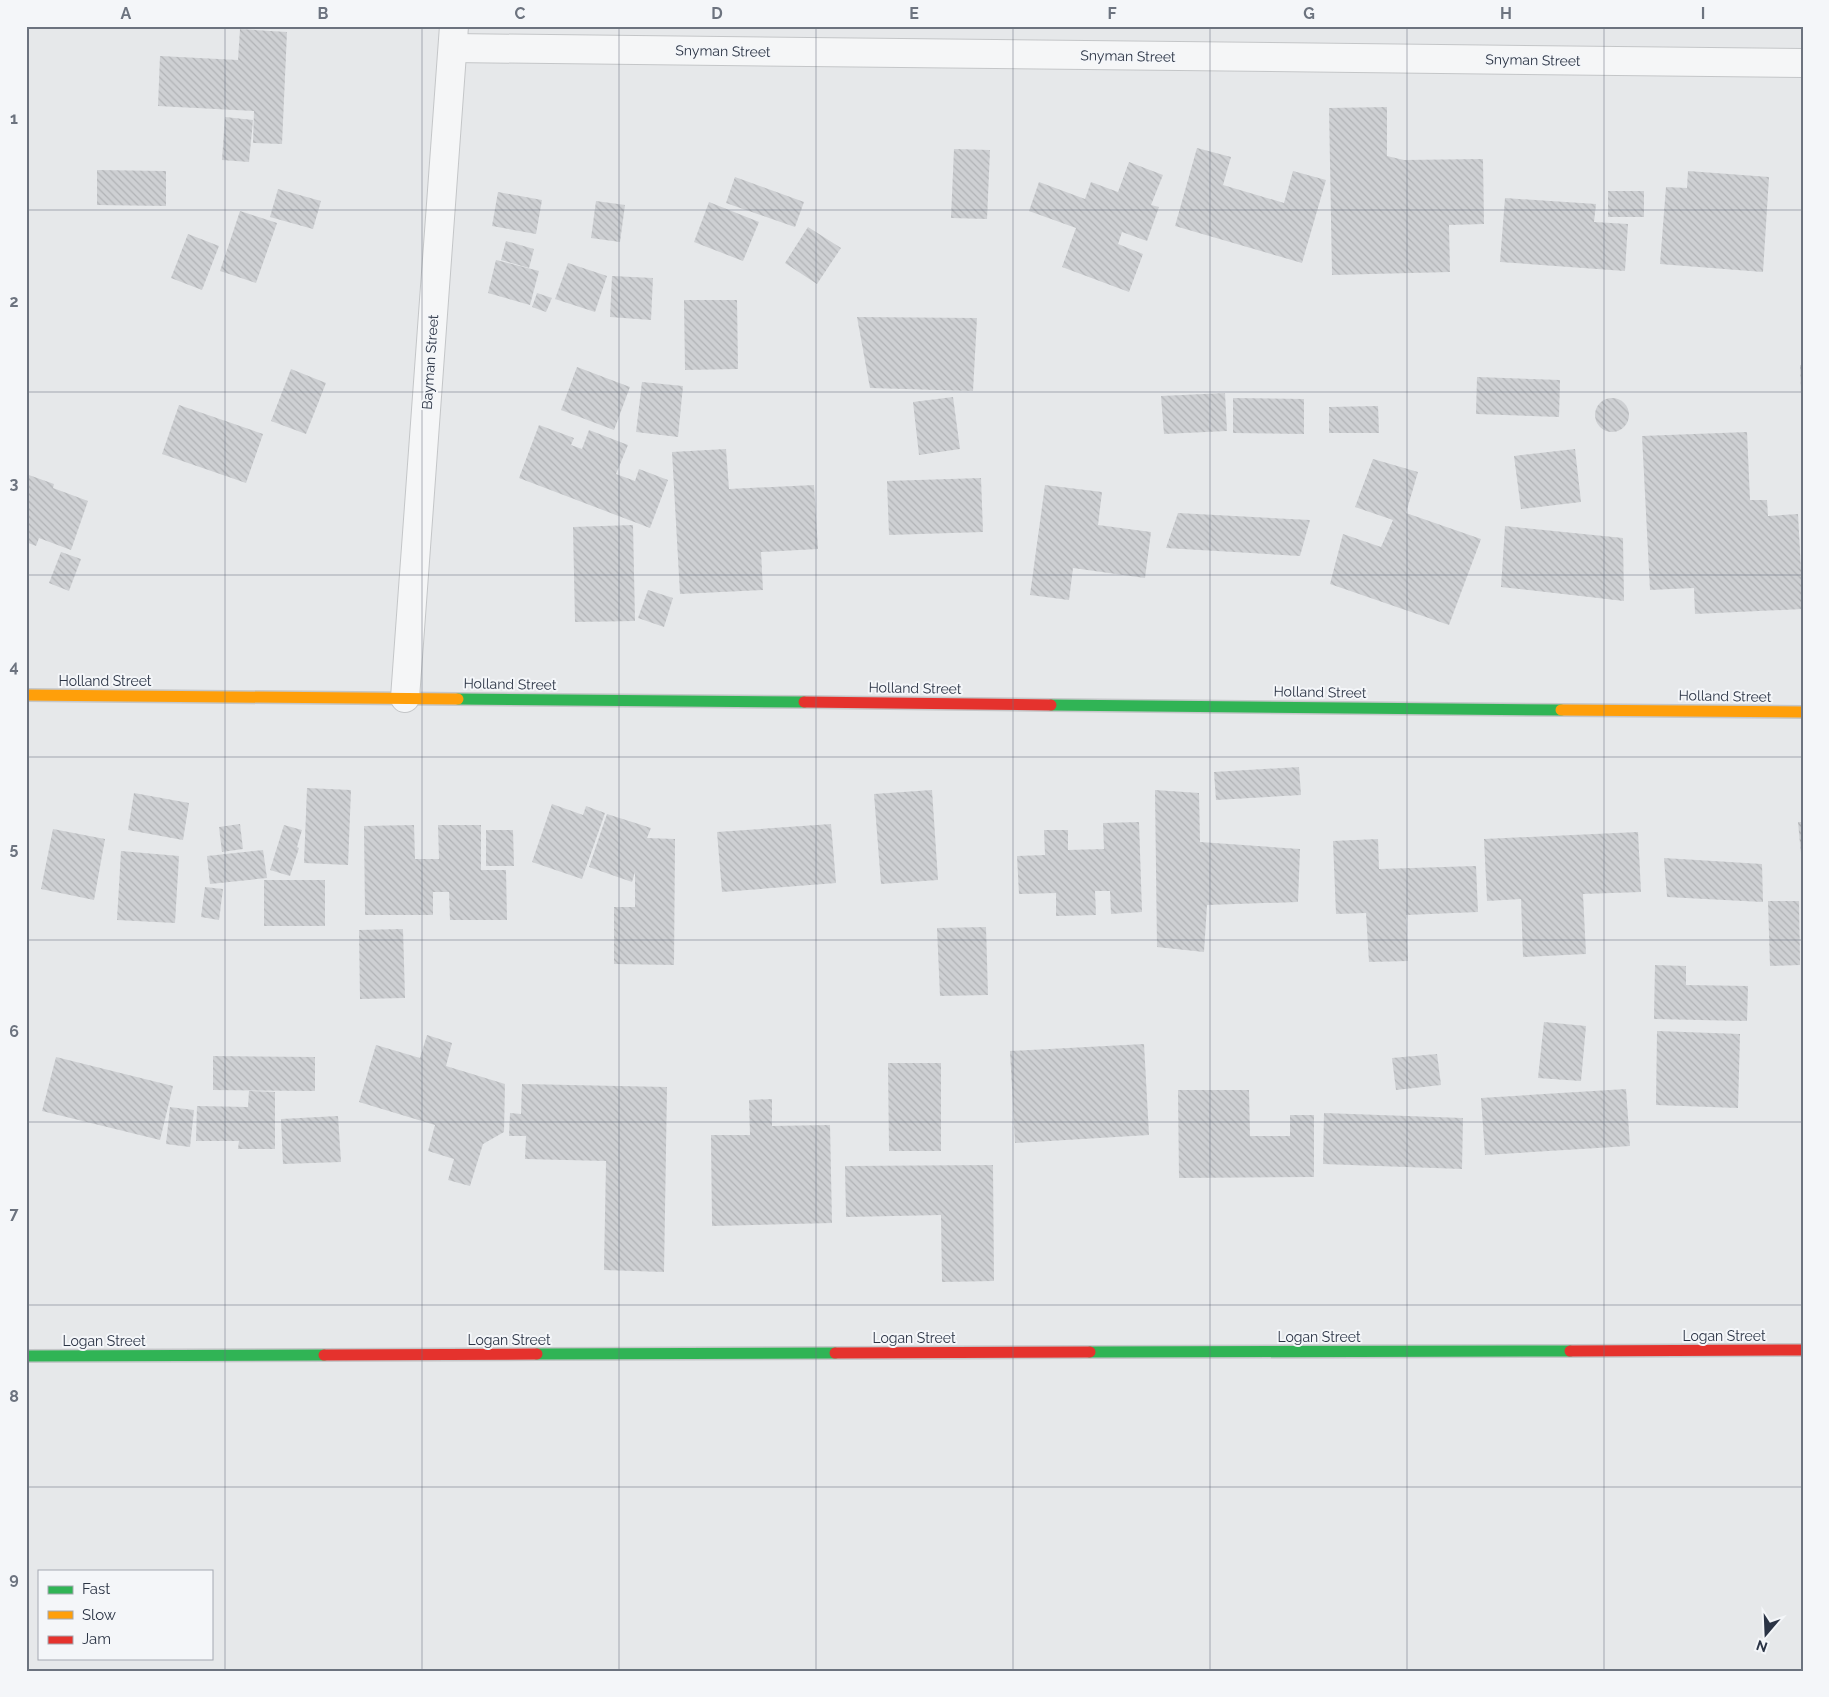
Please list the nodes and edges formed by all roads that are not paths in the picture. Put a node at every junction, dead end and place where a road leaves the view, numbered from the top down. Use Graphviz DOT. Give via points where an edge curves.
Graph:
graph roads {
  1 [pos="454,37"];
  2 [pos="1803,63"];
  3 [pos="26,695"];
  4 [pos="405,698"];
  5 [pos="1803,712"];
  6 [pos="1803,1350"];
  7 [pos="26,1356"];
  1 -- 2 [label="street, Snyman Street"];
  1 -- 4 [label="street, Bayman Street"];
  3 -- 4 [label="street, Holland Street"];
  4 -- 5 [label="street, Holland Street"];
  6 -- 7 [label="street, Logan Street"];
}
